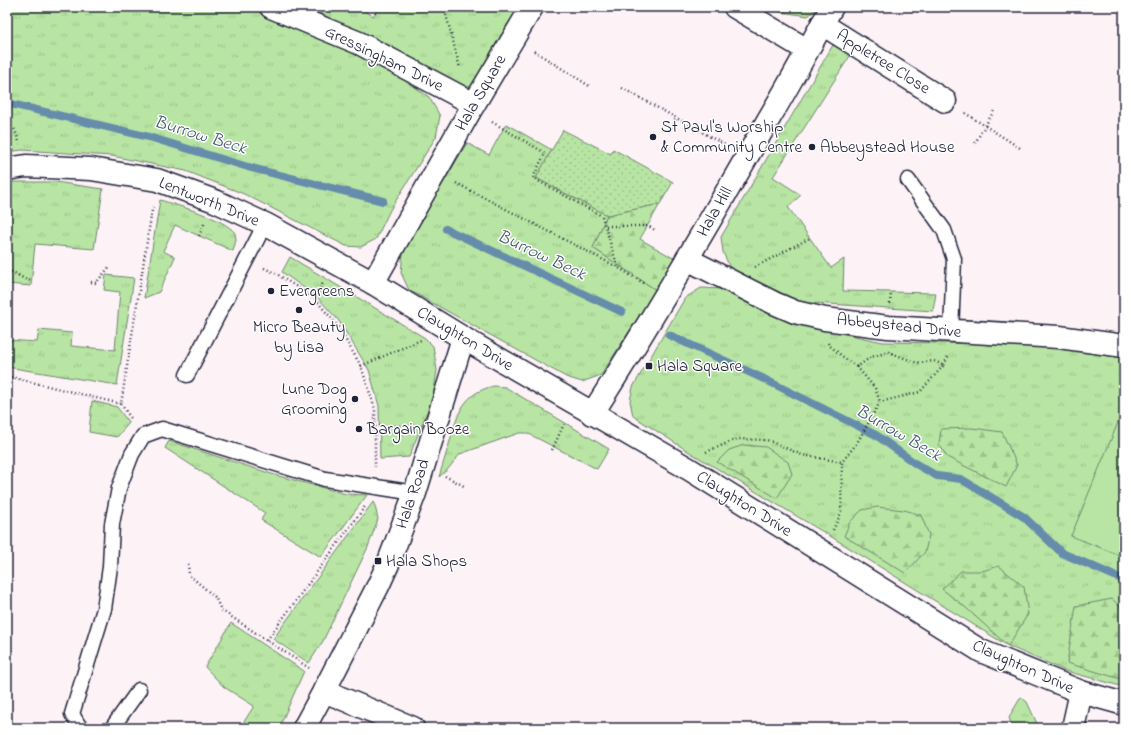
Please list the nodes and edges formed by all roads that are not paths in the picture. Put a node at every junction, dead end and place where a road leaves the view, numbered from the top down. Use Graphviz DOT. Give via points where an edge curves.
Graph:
graph roads {
  1 [pos="272,7"];
  2 [pos="532,7"];
  3 [pos="735,7"];
  4 [pos="827,15"];
  5 [pos="807,50"];
  6 [pos="945,101"];
  7 [pos="468,103"];
  8 [pos="7,169"];
  9 [pos="908,180"];
  10 [pos="265,224"];
  11 [pos="687,259"];
  12 [pos="373,283"];
  13 [pos="951,332"];
  14 [pos="456,334"];
  15 [pos="1124,346"];
  16 [pos="187,375"];
  17 [pos="583,408"];
  18 [pos="415,494"];
  19 [pos="327,686"];
  20 [pos="139,690"];
  21 [pos="1081,692"];
  22 [pos="1124,704"];
  23 [pos="82,728"];
  24 [pos="112,728"];
  25 [pos="304,728"];
  26 [pos="413,728"];
  27 [pos="1073,728"];
  1 -- 7 [label="street, Gressingham Drive" via="359,43"];
  2 -- 7 [label="street, Hala Square" via="514,38"];
  3 -- 5 [label="street"];
  4 -- 5 [label="street, Hala Hill"];
  4 -- 6 [label="street, Appletree Close"];
  5 -- 11 [label="street, Hala Hill"];
  7 -- 12 [label="street, Hala Square" via="436,172"];
  8 -- 10 [label="street, Lentworth Drive" via="26,166 92,169 157,180 215,201"];
  9 -- 13 [label="lane" via="944,230 954,259"];
  10 -- 12 [label="street, Lentworth Drive"];
  10 -- 16 [label="lane"];
  11 -- 13 [label="street, Abbeystead Drive" via="795,312 825,319"];
  11 -- 17 [label="street, Hala Hill" via="665,295"];
  12 -- 14 [label="street, Claughton Drive"];
  13 -- 15 [label="street, Abbeystead Drive" via="1059,337"];
  14 -- 17 [label="street, Claughton Drive"];
  14 -- 18 [label="street, Hala Road" via="436,425"];
  17 -- 21 [label="street, Claughton Drive" via="689,469 982,651"];
  18 -- 19 [label="street, Hala Road" via="378,586"];
  18 -- 23 [label="lane" via="325,479 162,429 143,436 132,454 119,488 112,524 110,567 104,608 72,714"];
  19 -- 25 [label="street, Hala Road"];
  19 -- 26 [label="street"];
  20 -- 24 [label="lane"];
  21 -- 22 [label="street, Claughton Drive"];
  21 -- 27 [label="street"];
}
